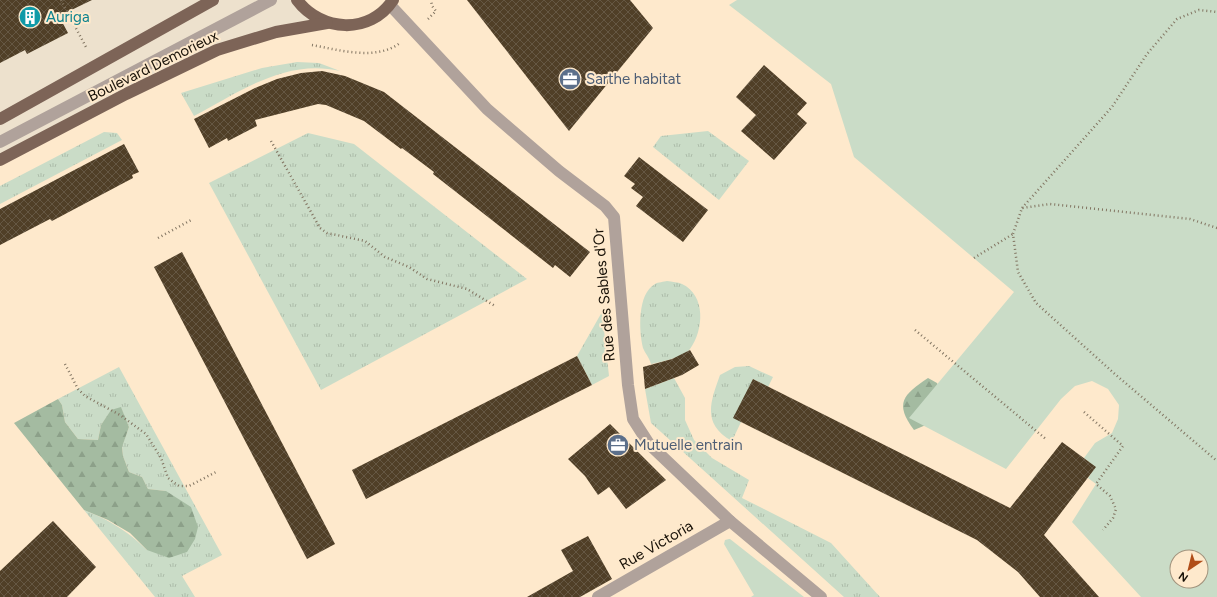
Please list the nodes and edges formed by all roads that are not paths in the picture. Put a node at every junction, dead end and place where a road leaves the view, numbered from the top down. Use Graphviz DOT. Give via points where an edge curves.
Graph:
graph roads {
  1 [pos="213,0"];
  2 [pos="271,0"];
  3 [pos="297,0"];
  4 [pos="391,2"];
  5 [pos="327,23"];
  6 [pos="0,119"];
  7 [pos="0,142"];
  8 [pos="0,160"];
  9 [pos="730,521"];
  10 [pos="598,597"];
  11 [pos="821,597"];
  1 -- 6 [label="main road, Boulevard Demorieux"];
  2 -- 7 [label="street"];
  3 -- 5 [label="main road, Boulevard Demorieux" via="310,14"];
  4 -- 5 [label="main road, Boulevard Demorieux" via="375,18 366,22 347,26"];
  4 -- 9 [label="street, Rue des Sables d'Or" via="487,109 559,171 605,206 614,217 633,419 649,444"];
  5 -- 8 [label="main road, Boulevard Demorieux" via="276,32 217,50"];
  9 -- 10 [label="street, Rue Victoria"];
  9 -- 11 [label="street, Rue des Sables d'Or"];
}
